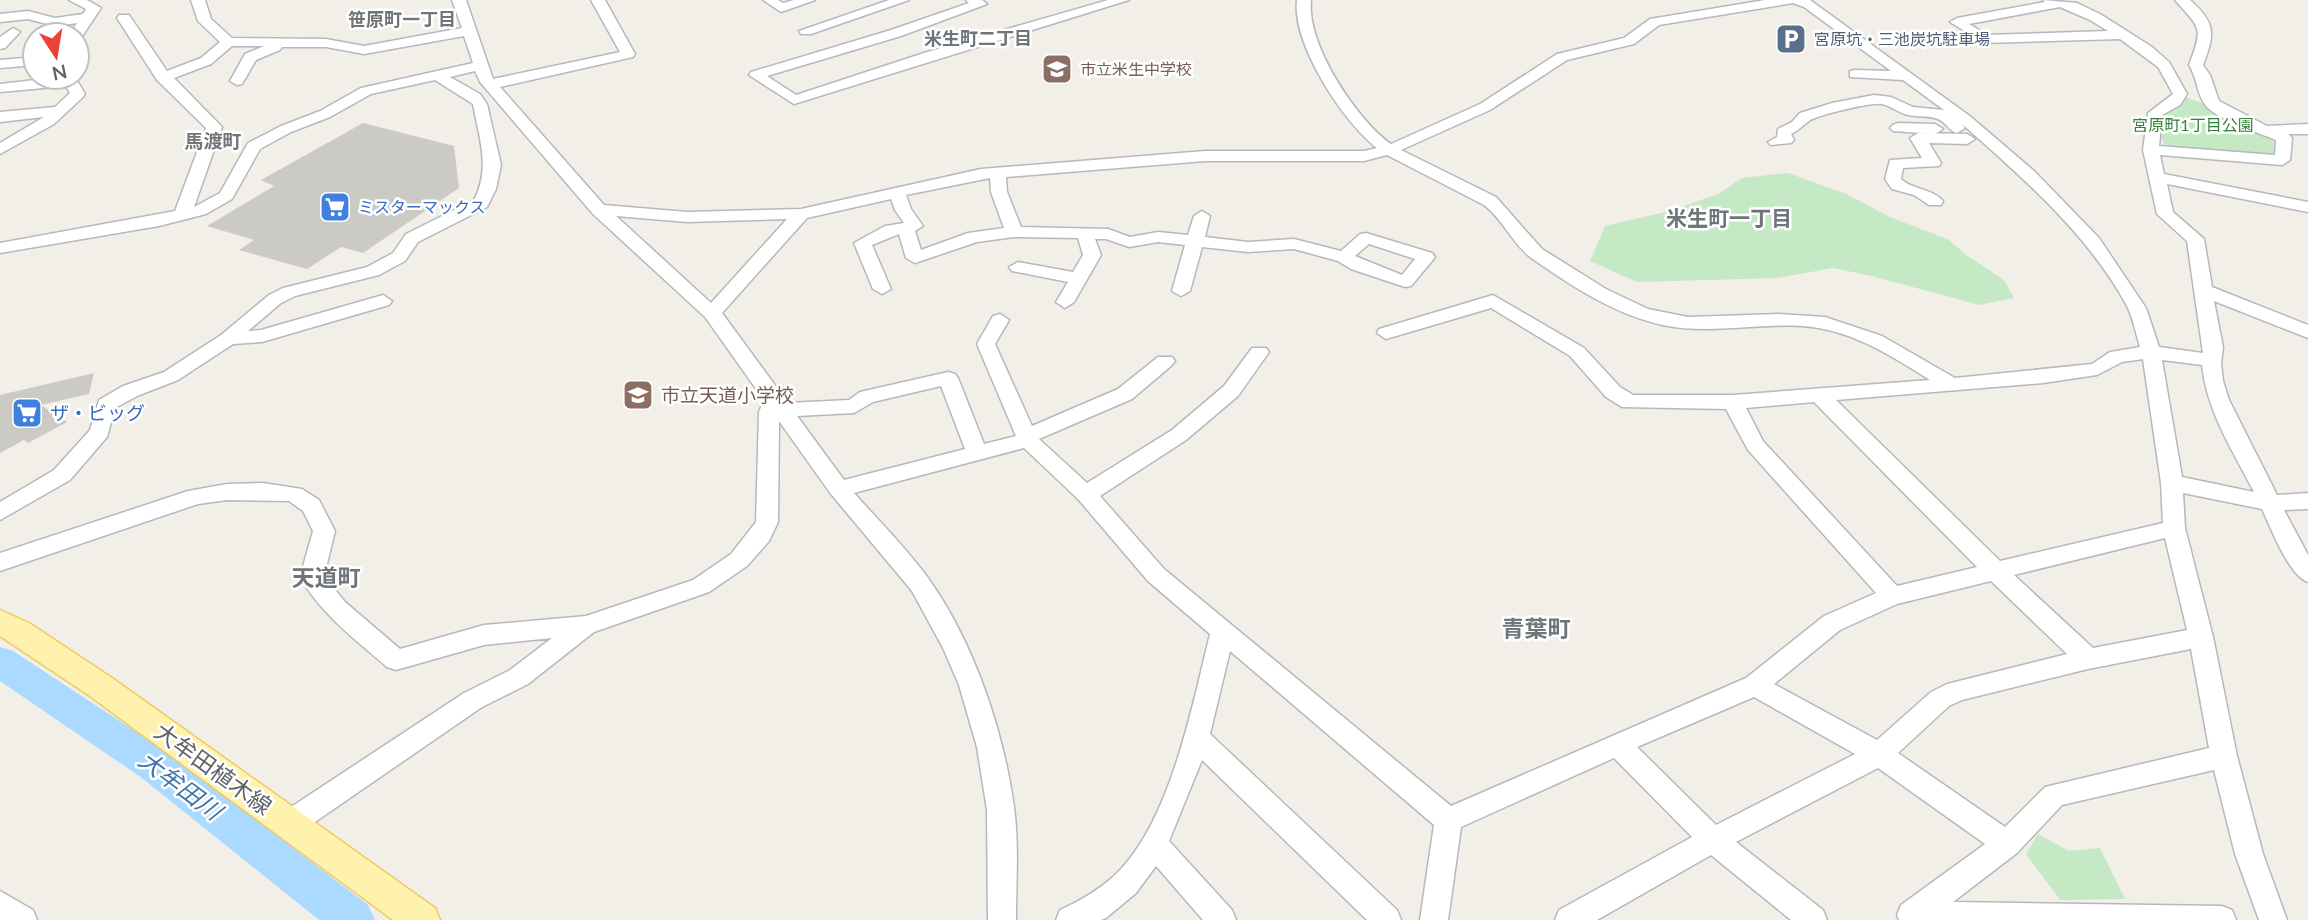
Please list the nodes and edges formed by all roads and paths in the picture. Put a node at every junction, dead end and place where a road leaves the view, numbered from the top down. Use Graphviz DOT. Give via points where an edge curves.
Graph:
graph roads {
  1 [pos="76,0"];
  2 [pos="198,0"];
  3 [pos="459,0"];
  4 [pos="598,0"];
  5 [pos="770,0"];
  6 [pos="808,0"];
  7 [pos="849,0"];
  8 [pos="902,0"];
  9 [pos="973,0"];
  10 [pos="1122,0"];
  11 [pos="1304,0"];
  12 [pos="1789,0"];
  13 [pos="1797,0"];
  14 [pos="2182,0"];
  15 [pos="2055,2"];
  16 [pos="90,17"];
  17 [pos="0,18"];
  18 [pos="124,18"];
  19 [pos="87,21"];
  20 [pos="470,31"];
  21 [pos="806,31"];
  22 [pos="13,32"];
  23 [pos="897,33"];
  24 [pos="2122,36"];
  25 [pos="228,42"];
  26 [pos="0,45"];
  27 [pos="280,45"];
  28 [pos="21,62"];
  29 [pos="0,64"];
  30 [pos="479,66"];
  31 [pos="436,75"];
  32 [pos="1854,75"];
  33 [pos="1903,76"];
  34 [pos="162,77"];
  35 [pos="237,81"];
  36 [pos="492,84"];
  37 [pos="21,85"];
  38 [pos="0,88"];
  39 [pos="76,91"];
  40 [pos="1918,92"];
  41 [pos="60,111"];
  42 [pos="0,117"];
  43 [pos="1898,128"];
  44 [pos="2308,128"];
  45 [pos="2264,130"];
  46 [pos="1963,134"];
  47 [pos="1776,142"];
  48 [pos="0,149"];
  49 [pos="1389,150"];
  50 [pos="2151,150"];
  51 [pos="2012,160"];
  52 [pos="998,173"];
  53 [pos="2155,177"];
  54 [pos="897,192"];
  55 [pos="1935,201"];
  56 [pos="2308,207"];
  57 [pos="599,210"];
  58 [pos="801,214"];
  59 [pos="182,216"];
  60 [pos="1202,216"];
  61 [pos="906,228"];
  62 [pos="1014,232"];
  63 [pos="1085,233"];
  64 [pos="1194,241"];
  65 [pos="0,248"];
  66 [pos="1344,257"];
  67 [pos="1018,267"];
  68 [pos="1077,278"];
  69 [pos="883,289"];
  70 [pos="2202,289"];
  71 [pos="1181,291"];
  72 [pos="383,301"];
  73 [pos="1065,302"];
  74 [pos="712,313"];
  75 [pos="1000,320"];
  76 [pos="2308,332"];
  77 [pos="1387,333"];
  78 [pos="228,339"];
  79 [pos="1259,352"];
  80 [pos="2151,352"];
  81 [pos="2209,360"];
  82 [pos="1165,361"];
  83 [pos="1952,385"];
  84 [pos="1820,396"];
  85 [pos="1733,402"];
  86 [pos="779,405"];
  87 [pos="1027,438"];
  88 [pos="977,453"];
  89 [pos="2172,483"];
  90 [pos="839,489"];
  91 [pos="1086,494"];
  92 [pos="2308,501"];
  93 [pos="2270,503"];
  94 [pos="0,512"];
  95 [pos="2174,528"];
  96 [pos="0,562"];
  97 [pos="1994,570"];
  98 [pos="2308,573"];
  99 [pos="1892,596"];
  100 [pos="0,622"];
  101 [pos="586,625"];
  102 [pos="1223,631"];
  103 [pos="2200,637"];
  104 [pos="2088,659"];
  105 [pos="1755,685"];
  106 [pos="1195,737"];
  107 [pos="1617,744"];
  108 [pos="1879,754"];
  109 [pos="2224,756"];
  110 [pos="1448,820"];
  111 [pos="289,824"];
  112 [pos="1713,839"];
  113 [pos="2007,844"];
  114 [pos="1155,845"];
  115 [pos="0,905"];
  116 [pos="1908,917"];
  117 [pos="23,920"];
  118 [pos="422,920"];
  119 [pos="1002,920"];
  120 [pos="1070,920"];
  121 [pos="1222,920"];
  122 [pos="1387,920"];
  123 [pos="1434,920"];
  124 [pos="1569,920"];
  125 [pos="1813,920"];
  126 [pos="2222,920"];
  127 [pos="2273,920"];
  1 -- 16 [label="street" via="94,8"];
  2 -- 25 [label="street" via="205,21"];
  3 -- 20 [label="street"];
  4 -- 36 [label="street" via="628,54"];
  5 -- 6 [label="street" via="781,8"];
  7 -- 23 [label="street"];
  8 -- 23 [label="street"];
  9 -- 23 [label="street" via="980,4"];
  10 -- 23 [label="street"];
  11 -- 49 [label="street" via="1304,24 1328,76 1366,129"];
  12 -- 49 [label="street" via="1648,24 1629,41 1562,57 1485,107"];
  13 -- 33 [label="street" via="1809,4"];
  14 -- 45 [label="street" via="2204,24 2207,36 2196,65 2212,103"];
  15 -- 24 [label="street" via="2095,17"];
  15 -- 24 [label="street" via="1957,22 1984,39"];
  16 -- 17 [label="street" via="55,22 28,15"];
  16 -- 19 [label="street"];
  18 -- 34 [label="street" via="139,48"];
  20 -- 27 [label="street" via="364,50 326,43"];
  20 -- 30 [label="street"];
  21 -- 23 [label="street"];
  22 -- 26 [label="street"];
  23 -- 23 [label="street" via="794,100 756,75"];
  24 -- 50 [label="street" via="2164,65 2180,94 2155,113"];
  25 -- 27 [label="street" via="276,41"];
  25 -- 34 [label="street" via="200,67"];
  27 -- 35 [label="street" via="250,57"];
  28 -- 29 [label="street"];
  30 -- 31 [label="street"];
  30 -- 36 [label="street"];
  31 -- 59 [label="street" via="366,91 254,146 226,196"];
  31 -- 78 [label="street" via="480,104 492,166 481,203 411,238 399,257 373,271 275,299"];
  32 -- 33 [label="street"];
  33 -- 40 [label="street"];
  33 -- 51 [label="street" via="1966,120"];
  34 -- 59 [label="street" via="214,127"];
  36 -- 57 [label="street"];
  37 -- 38 [label="street"];
  39 -- 41 [label="street"];
  41 -- 42 [label="street"];
  41 -- 48 [label="street"];
  43 -- 46 [label="street"];
  44 -- 45 [label="street"];
  45 -- 50 [label="street" via="2284,138 2281,160"];
  46 -- 47 [label="street" via="1944,115 1910,111 1874,99 1805,116 1783,132 1786,140"];
  46 -- 51 [label="street"];
  46 -- 55 [label="street" via="1918,138 1933,163 1896,163 1893,179 1898,186"];
  49 -- 52 [label="street" via="1345,158 1205,156"];
  49 -- 83 [label="street" via="1490,201 1544,259 1638,312 1698,326 1824,323 1857,332 1905,355"];
  50 -- 53 [label="street"];
  51 -- 80 [label="street" via="2093,242 2137,308"];
  52 -- 54 [label="street"];
  52 -- 62 [label="street" via="999,192"];
  53 -- 56 [label="street"];
  53 -- 70 [label="street" via="2165,214 2195,239"];
  54 -- 58 [label="street"];
  54 -- 61 [label="street" via="915,226"];
  57 -- 58 [label="street" via="687,217"];
  57 -- 74 [label="street"];
  58 -- 74 [label="street"];
  59 -- 65 [label="street"];
  60 -- 64 [label="street"];
  61 -- 62 [label="street" via="915,258 974,237"];
  61 -- 69 [label="street" via="863,243"];
  62 -- 63 [label="street"];
  63 -- 64 [label="street" via="1108,234 1129,242 1158,237"];
  63 -- 68 [label="street" via="1092,255"];
  64 -- 66 [label="street" via="1248,247 1294,244"];
  64 -- 71 [label="street"];
  67 -- 68 [label="street"];
  68 -- 73 [label="street"];
  70 -- 76 [label="street"];
  70 -- 81 [label="street" via="2213,347"];
  72 -- 78 [label="street" via="262,335"];
  74 -- 86 [label="street"];
  75 -- 87 [label="street" via="986,344"];
  77 -- 85 [label="street" via="1493,301 1577,352 1613,393 1629,402"];
  78 -- 94 [label="street" via="171,376 106,405 100,432 62,475"];
  79 -- 91 [label="street" via="1231,391 1180,435"];
  80 -- 81 [label="street"];
  80 -- 83 [label="street" via="2117,356 2097,369"];
  80 -- 89 [label="street"];
  81 -- 93 [label="street" via="2229,428"];
  82 -- 87 [label="street" via="1125,394"];
  83 -- 84 [label="street"];
  84 -- 85 [label="street"];
  84 -- 97 [label="street"];
  85 -- 99 [label="street" via="1755,445"];
  86 -- 88 [label="street" via="854,406 867,397 948,378"];
  86 -- 90 [label="street"];
  86 -- 101 [label="street" via="769,412 768,522 761,535 739,560 701,586"];
  87 -- 88 [label="street"];
  87 -- 91 [label="street"];
  88 -- 90 [label="street"];
  89 -- 93 [label="street"];
  89 -- 95 [label="street"];
  90 -- 119 [label="street" via="920,585 971,685 990,747 1001,810"];
  91 -- 102 [label="street" via="1156,575"];
  92 -- 93 [label="street"];
  93 -- 98 [label="street" via="2292,551"];
  95 -- 97 [label="street"];
  95 -- 103 [label="street"];
  96 -- 101 [label="street" via="196,496 262,491 294,494 311,506 324,531 312,578 337,610 396,660 484,635"];
  97 -- 99 [label="street"];
  97 -- 104 [label="street"];
  99 -- 105 [label="street" via="1832,624"];
  100 -- 111 [label="main road, 大牟田植木線" via="101,687"];
  101 -- 111 [label="street" via="519,677 473,700"];
  102 -- 106 [label="street"];
  102 -- 110 [label="street"];
  103 -- 104 [label="street"];
  103 -- 109 [label="street"];
  104 -- 108 [label="street" via="1956,691 1940,699"];
  105 -- 107 [label="street"];
  105 -- 108 [label="street"];
  106 -- 114 [label="street"];
  106 -- 122 [label="street"];
  107 -- 110 [label="street"];
  107 -- 112 [label="street"];
  108 -- 112 [label="street"];
  108 -- 113 [label="street"];
  109 -- 113 [label="street" via="2054,795"];
  109 -- 127 [label="street" via="2249,854"];
  110 -- 123 [label="street"];
  111 -- 118 [label="main road, 大牟田植木線"];
  112 -- 124 [label="street"];
  112 -- 125 [label="street"];
  113 -- 116 [label="street"];
  114 -- 120 [label="street" via="1123,886 1100,905"];
  114 -- 121 [label="street"];
  115 -- 117 [label="street"];
  116 -- 126 [label="street"];
}
